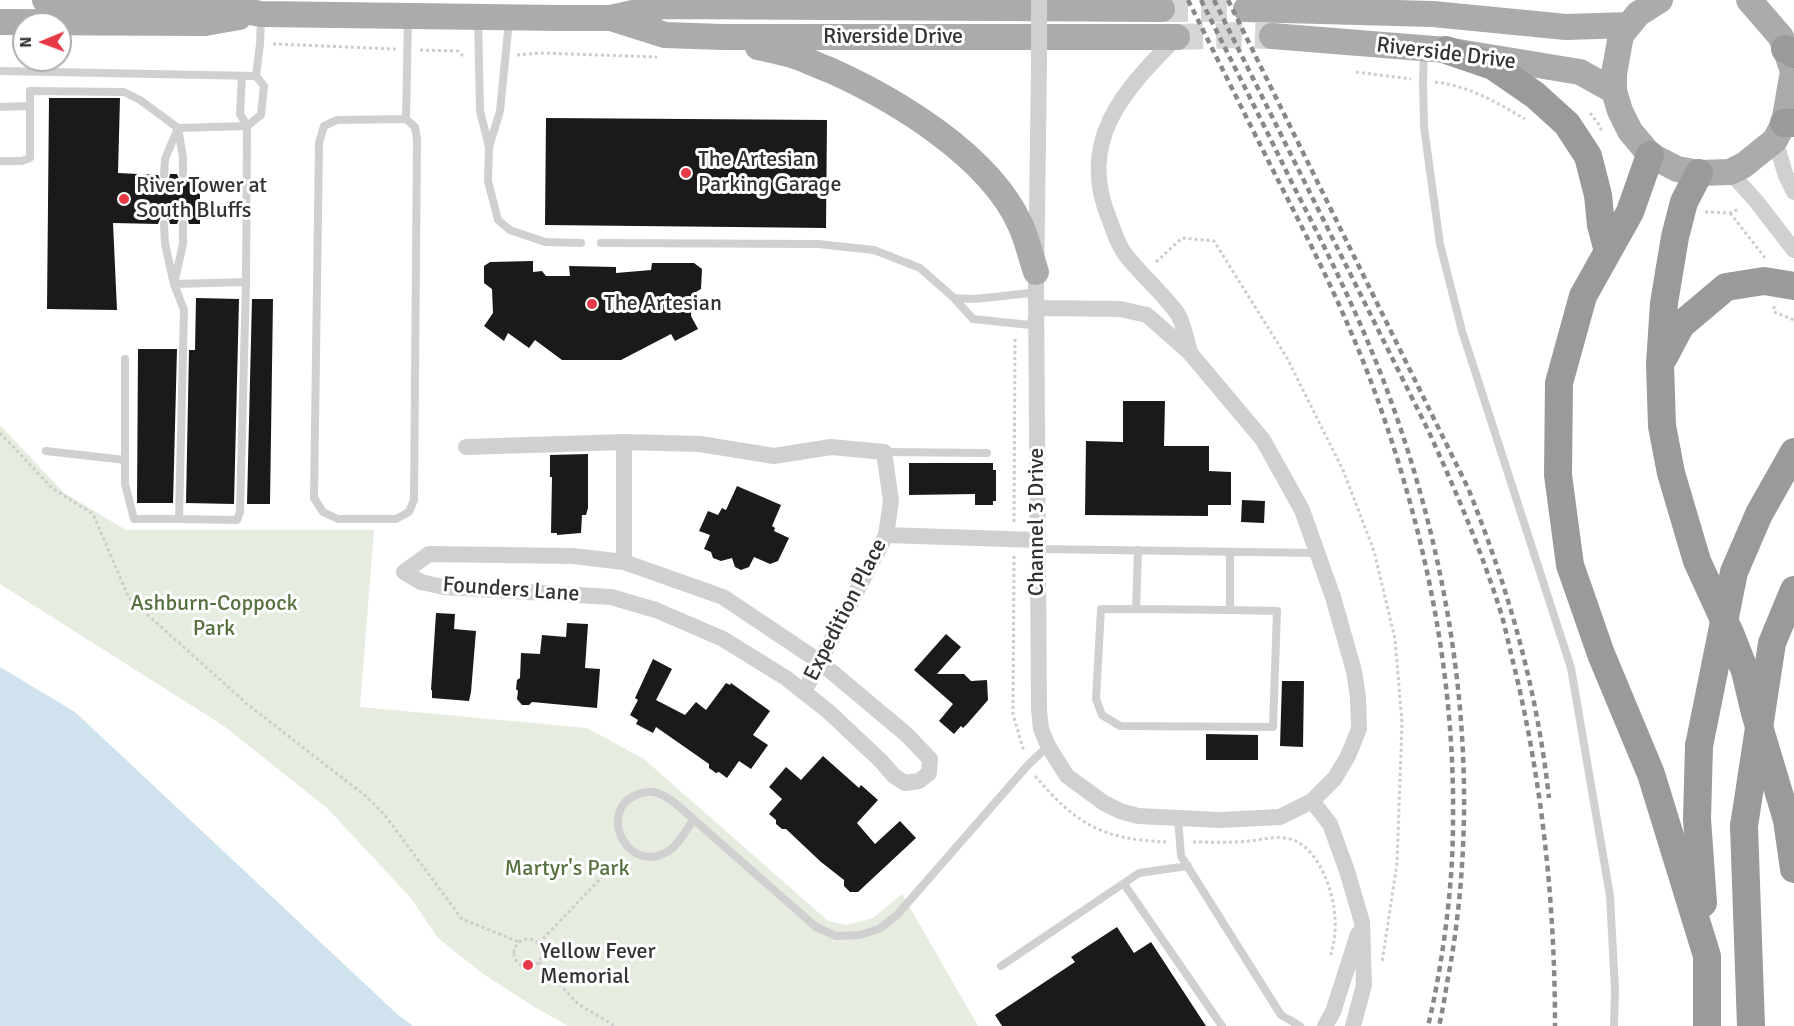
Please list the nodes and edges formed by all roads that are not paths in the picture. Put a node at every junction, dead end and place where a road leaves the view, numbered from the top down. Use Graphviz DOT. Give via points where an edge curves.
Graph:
graph roads {
  1 [pos="45,0"];
  2 [pos="1039,0"];
  3 [pos="1470,0"];
  4 [pos="1660,0"];
  5 [pos="1749,0"];
  6 [pos="261,7"];
  7 [pos="611,9"];
  8 [pos="1162,9"];
  9 [pos="1246,9"];
  10 [pos="1433,14"];
  11 [pos="490,15"];
  12 [pos="408,16"];
  13 [pos="0,22"];
  14 [pos="1629,25"];
  15 [pos="1272,36"];
  16 [pos="723,37"];
  17 [pos="1177,37"];
  18 [pos="1435,49"];
  19 [pos="1789,51"];
  20 [pos="0,71"];
  21 [pos="242,76"];
  22 [pos="256,76"];
  23 [pos="1614,91"];
  24 [pos="30,106"];
  25 [pos="0,107"];
  26 [pos="406,119"];
  27 [pos="248,126"];
  28 [pos="178,128"];
  29 [pos="1784,129"];
  30 [pos="489,147"];
  31 [pos="1650,155"];
  32 [pos="0,160"];
  33 [pos="1730,172"];
  34 [pos="1699,173"];
  35 [pos="183,174"];
  36 [pos="164,175"];
  37 [pos="1794,192"];
  38 [pos="165,224"];
  39 [pos="183,224"];
  40 [pos="582,243"];
  41 [pos="601,243"];
  42 [pos="1794,250"];
  43 [pos="1608,251"];
  44 [pos="1036,272"];
  45 [pos="246,282"];
  46 [pos="174,284"];
  47 [pos="1794,286"];
  48 [pos="954,298"];
  49 [pos="1036,308"];
  50 [pos="1190,353"];
  51 [pos="124,359"];
  52 [pos="1660,364"];
  53 [pos="624,442"];
  54 [pos="466,447"];
  55 [pos="46,450"];
  56 [pos="885,452"];
  57 [pos="1794,452"];
  58 [pos="987,453"];
  59 [pos="125,460"];
  60 [pos="179,519"];
  61 [pos="886,535"];
  62 [pos="1038,545"];
  63 [pos="1138,550"];
  64 [pos="1230,552"];
  65 [pos="1318,553"];
  66 [pos="624,562"];
  67 [pos="1794,590"];
  68 [pos="1137,609"];
  69 [pos="1230,610"];
  70 [pos="820,662"];
  71 [pos="804,692"];
  72 [pos="1048,746"];
  73 [pos="1312,801"];
  74 [pos="1178,818"];
  75 [pos="693,820"];
  76 [pos="1185,862"];
  77 [pos="1794,870"];
  78 [pos="1124,884"];
  79 [pos="1362,922"];
  80 [pos="1707,956"];
  81 [pos="1000,966"];
  82 [pos="1222,1026"];
  83 [pos="1300,1026"];
  84 [pos="1325,1026"];
  85 [pos="1353,1026"];
  86 [pos="1614,1026"];
  87 [pos="1707,1026"];
  88 [pos="1751,1026"];
  1 -- 6 [label="main road, Riverside Drive"];
  2 -- 44 [label="street, Channel 3 Drive, bridge"];
  3 -- 10 [label="main road"];
  4 -- 14 [label="main road"];
  5 -- 19 [label="main road"];
  6 -- 12 [label="main road, Riverside Drive"];
  6 -- 13 [label="main road, Riverside Drive" via="205,23"];
  6 -- 22 [label="lane"];
  7 -- 8 [label="main road, Riverside Drive"];
  7 -- 11 [label="main road, Riverside Drive"];
  7 -- 16 [label="main road, Riverside Drive" via="665,35"];
  9 -- 10 [label="main road, Riverside Drive"];
  10 -- 14 [label="main road, Riverside Drive" via="1566,27"];
  11 -- 12 [label="main road, Riverside Drive"];
  11 -- 30 [label="lane" via="479,56 480,111"];
  11 -- 30 [label="lane" via="505,56 500,111"];
  12 -- 26 [label="lane"];
  14 -- 23 [label="main road" via="1621,35"];
  15 -- 18 [label="main road, Riverside Drive"];
  16 -- 17 [label="main road, Riverside Drive"];
  16 -- 44 [label="main road" via="800,57 867,87 923,121 1002,195 1020,225"];
  17 -- 50 [label="street" via="1134,84 1110,120 1103,135 1098,169 1099,189 1123,252 1178,314"];
  18 -- 23 [label="main road, Riverside Drive" via="1580,72"];
  18 -- 43 [label="highway" via="1493,66 1535,95 1567,124 1588,156"];
  18 -- 86 [label="lane" via="1423,80 1424,127 1440,244 1462,331 1571,668 1610,896 1616,989"];
  19 -- 29 [label="main road" via="1793,70"];
  20 -- 21 [label="lane"];
  21 -- 22 [label="lane"];
  21 -- 27 [label="lane" via="240,114"];
  22 -- 27 [label="lane" via="264,86 261,115"];
  23 -- 31 [label="main road" via="1630,131"];
  24 -- 25 [label="lane"];
  24 -- 28 [label="lane" via="30,91 124,92"];
  24 -- 32 [label="lane" via="30,158"];
  26 -- 26 [label="lane" via="337,120 324,126 319,143 314,498 323,512 338,519 396,519 409,512 414,500 417,139 415,127"];
  27 -- 28 [label="lane"];
  27 -- 45 [label="lane"];
  28 -- 35 [label="lane"];
  28 -- 36 [label="lane" via="165,159"];
  29 -- 33 [label="main road" via="1744,165"];
  29 -- 37 [label="street" via="1786,176"];
  30 -- 40 [label="lane" via="488,181 498,220 510,230 545,242"];
  31 -- 34 [label="main road" via="1677,169"];
  31 -- 43 [label="highway" via="1630,212"];
  33 -- 34 [label="main road"];
  33 -- 42 [label="street"];
  34 -- 52 [label="highway" via="1684,202 1675,237"];
  38 -- 46 [label="lane"];
  39 -- 46 [label="lane"];
  41 -- 48 [label="lane" via="818,244 874,250 920,268"];
  43 -- 80 [label="highway" via="1582,296 1558,383 1558,475 1570,565 1601,654 1651,774"];
  44 -- 49 [label="street, Channel 3 Drive"];
  45 -- 46 [label="lane"];
  45 -- 60 [label="lane" via="240,512 237,520"];
  46 -- 60 [label="lane" via="184,310"];
  47 -- 52 [label="highway" via="1764,281 1726,287 1681,325"];
  48 -- 49 [label="lane" via="1030,293"];
  48 -- 49 [label="lane" via="973,319 1030,325"];
  49 -- 50 [label="street, Channel 3 Drive" via="1120,309 1147,315"];
  49 -- 62 [label="street, Channel 3 Drive"];
  50 -- 65 [label="street, Channel 3 Drive" via="1263,440 1302,510"];
  51 -- 59 [label="lane"];
  52 -- 77 [label="highway" via="1662,426 1671,472 1697,561 1745,671 1787,820"];
  53 -- 54 [label="street"];
  53 -- 56 [label="street" via="700,444 774,456 831,447"];
  53 -- 66 [label="street"];
  55 -- 59 [label="lane"];
  56 -- 58 [label="lane"];
  56 -- 61 [label="street, Expedition Place" via="891,501"];
  57 -- 80 [label="highway, bridge" via="1759,514 1734,572 1699,746 1696,819"];
  59 -- 60 [label="lane" via="125,484 134,519"];
  61 -- 62 [label="street" via="1014,539"];
  61 -- 70 [label="street, Expedition Place"];
  62 -- 63 [label="lane"];
  62 -- 72 [label="street, Channel 3 Drive" via="1039,710"];
  63 -- 64 [label="lane"];
  63 -- 68 [label="lane"];
  64 -- 65 [label="lane"];
  64 -- 69 [label="lane"];
  65 -- 73 [label="street, Channel 3 Drive" via="1353,670 1359,729 1335,778"];
  66 -- 70 [label="street, Founders Lane" via="723,597"];
  66 -- 71 [label="street, Founders Lane" via="573,556 429,554 404,572 421,582 444,587 611,597 656,610 723,639"];
  67 -- 88 [label="highway, bridge" via="1772,643 1744,826"];
  68 -- 69 [label="lane"];
  68 -- 69 [label="lane" via="1101,609 1096,699 1102,715 1120,726 1273,727 1278,611"];
  70 -- 71 [label="street, Expedition Place"];
  70 -- 71 [label="street, Founders Lane" via="907,735 930,759 929,773 919,781 905,783 894,777"];
  72 -- 74 [label="street, Channel 3 Drive" via="1067,776 1104,803 1138,816"];
  72 -- 75 [label="lane" via="897,915 879,929 860,935 836,936 816,927"];
  73 -- 74 [label="street, Channel 3 Drive" via="1280,817"];
  73 -- 79 [label="street" via="1330,824"];
  74 -- 76 [label="lane"];
  75 -- 75 [label="lane" via="675,802 652,791 631,797 618,817 618,828 634,853 660,854 677,844"];
  76 -- 78 [label="lane" via="1139,873"];
  76 -- 83 [label="lane" via="1281,1015"];
  78 -- 81 [label="lane"];
  78 -- 82 [label="lane"];
  79 -- 84 [label="street"];
  79 -- 85 [label="street" via="1364,985"];
  80 -- 87 [label="highway"];
}
